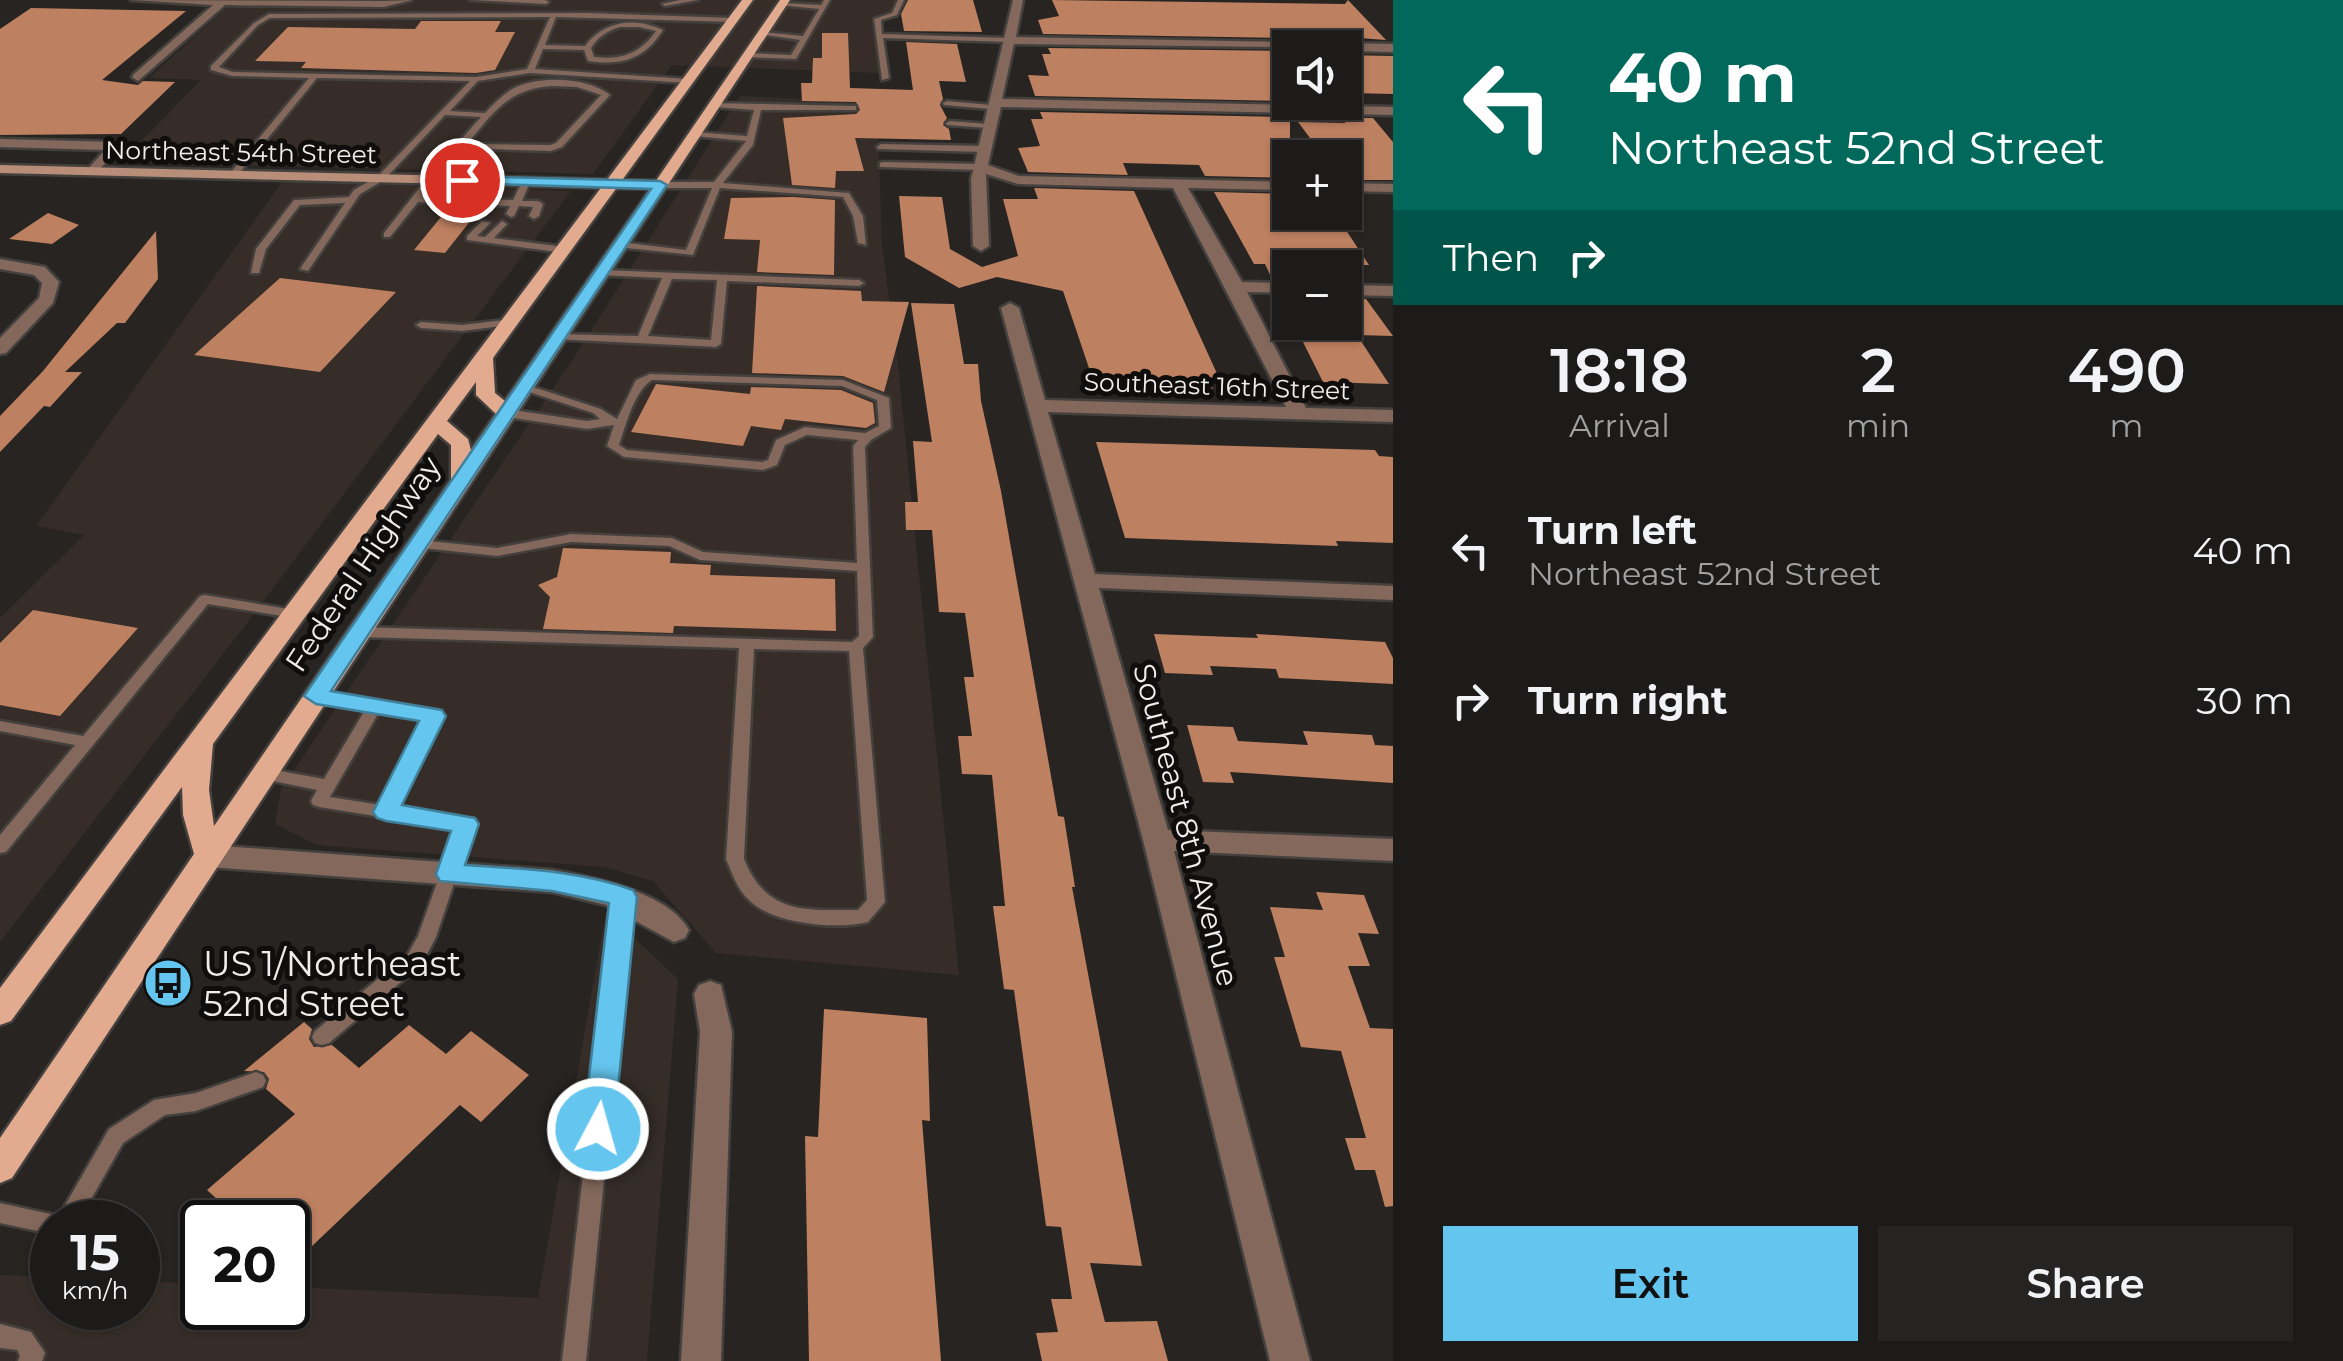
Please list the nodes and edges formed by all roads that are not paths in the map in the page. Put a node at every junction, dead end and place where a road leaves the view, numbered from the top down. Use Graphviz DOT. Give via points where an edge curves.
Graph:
graph roads {
  1 [pos="136,0"];
  2 [pos="474,0"];
  3 [pos="695,0"];
  4 [pos="748,0"];
  5 [pos="901,0"];
  6 [pos="1018,0"];
  7 [pos="405,1"];
  8 [pos="222,2"];
  9 [pos="546,2"];
  10 [pos="783,2"];
  11 [pos="665,4"];
  12 [pos="825,4"];
  13 [pos="553,18"];
  14 [pos="734,20"];
  15 [pos="879,36"];
  16 [pos="805,38"];
  17 [pos="1008,40"];
  18 [pos="755,44"];
  19 [pos="540,47"];
  20 [pos="587,48"];
  21 [pos="1393,48"];
  22 [pos="530,72"];
  23 [pos="315,76"];
  24 [pos="138,77"];
  25 [pos="885,78"];
  26 [pos="476,79"];
  27 [pos="688,81"];
  28 [pos="947,103"];
  29 [pos="714,105"];
  30 [pos="992,105"];
  31 [pos="758,108"];
  32 [pos="852,108"];
  33 [pos="1393,112"];
  34 [pos="443,113"];
  35 [pos="487,114"];
  36 [pos="950,122"];
  37 [pos="988,126"];
  38 [pos="694,134"];
  39 [pos="750,139"];
  40 [pos="0,143"];
  41 [pos="881,146"];
  42 [pos="984,149"];
  43 [pos="883,165"];
  44 [pos="0,169"];
  45 [pos="93,171"];
  46 [pos="979,173"];
  47 [pos="234,174"];
  48 [pos="381,178"];
  49 [pos="431,179"];
  50 [pos="526,182"];
  51 [pos="1178,183"];
  52 [pos="613,184"];
  53 [pos="660,185"];
  54 [pos="717,185"];
  55 [pos="1272,186"];
  56 [pos="1362,187"];
  57 [pos="1393,188"];
  58 [pos="416,199"];
  59 [pos="352,200"];
  60 [pos="516,203"];
  61 [pos="511,214"];
  62 [pos="534,216"];
  63 [pos="484,223"];
  64 [pos="502,224"];
  65 [pos="387,235"];
  66 [pos="487,240"];
  67 [pos="862,243"];
  68 [pos="620,246"];
  69 [pos="982,246"];
  70 [pos="565,250"];
  71 [pos="0,264"];
  72 [pos="305,269"];
  73 [pos="256,271"];
  74 [pos="602,273"];
  75 [pos="668,275"];
  76 [pos="722,278"];
  77 [pos="859,283"];
  78 [pos="1236,287"];
  79 [pos="1272,288"];
  80 [pos="1362,290"];
  81 [pos="1393,291"];
  82 [pos="1010,308"];
  83 [pos="513,322"];
  84 [pos="421,325"];
  85 [pos="558,337"];
  86 [pos="642,339"];
  87 [pos="0,349"];
  88 [pos="484,358"];
  89 [pos="524,387"];
  90 [pos="1040,406"];
  91 [pos="507,413"];
  92 [pos="1300,413"];
  93 [pos="1393,416"];
  94 [pos="436,422"];
  95 [pos="614,422"];
  96 [pos="867,437"];
  97 [pos="460,482"];
  98 [pos="419,544"];
  99 [pos="863,567"];
  100 [pos="1087,580"];
  101 [pos="1393,593"];
  102 [pos="294,614"];
  103 [pos="359,632"];
  104 [pos="747,644"];
  105 [pos="856,647"];
  106 [pos="316,696"];
  107 [pos="376,706"];
  108 [pos="0,726"];
  109 [pos="206,734"];
  110 [pos="87,742"];
  111 [pos="264,774"];
  112 [pos="323,794"];
  113 [pos="386,812"];
  114 [pos="1157,840"];
  115 [pos="0,846"];
  116 [pos="1393,850"];
  117 [pos="208,856"];
  118 [pos="449,874"];
  119 [pos="623,897"];
  120 [pos="674,930"];
  121 [pos="710,994"];
  122 [pos="2,1006"];
  123 [pos="322,1037"];
  124 [pos="256,1081"];
  125 [pos="0,1167"];
  126 [pos="80,1200"];
  127 [pos="0,1214"];
  128 [pos="30,1220"];
  129 [pos="0,1336"];
  130 [pos="30,1361"];
  131 [pos="574,1361"];
  132 [pos="701,1361"];
  133 [pos="1290,1361"];
  1 -- 8 [label="street"];
  2 -- 9 [label="lane"];
  3 -- 11 [label="lane"];
  4 -- 14 [label="main road, Federal Highway"];
  5 -- 15 [label="lane" via="896,14 877,19"];
  6 -- 17 [label="street"];
  7 -- 8 [label="street"];
  8 -- 24 [label="street"];
  10 -- 12 [label="lane"];
  10 -- 18 [label="main road, Federal Highway"];
  12 -- 16 [label="lane"];
  13 -- 14 [label="lane"];
  13 -- 19 [label="lane"];
  13 -- 23 [label="lane" via="270,16 214,68"];
  14 -- 18 [label="main road" via="750,30"];
  14 -- 27 [label="main road, Federal Highway"];
  15 -- 17 [label="lane"];
  15 -- 25 [label="lane"];
  16 -- 18 [label="lane"];
  16 -- 18 [label="lane" via="792,57"];
  17 -- 21 [label="street"];
  17 -- 30 [label="street"];
  18 -- 29 [label="main road, Federal Highway"];
  19 -- 20 [label="lane"];
  19 -- 22 [label="lane"];
  20 -- 20 [label="lane" via="591,59 626,61 660,30 609,26"];
  22 -- 26 [label="lane"];
  22 -- 27 [label="lane"];
  23 -- 26 [label="lane"];
  23 -- 47 [label="lane"];
  26 -- 34 [label="lane"];
  27 -- 52 [label="main road, Federal Highway"];
  28 -- 30 [label="lane"];
  29 -- 31 [label="lane"];
  29 -- 38 [label="main road, Federal Highway"];
  30 -- 33 [label="street"];
  30 -- 37 [label="street"];
  31 -- 32 [label="lane"];
  31 -- 39 [label="lane"];
  34 -- 35 [label="lane"];
  34 -- 48 [label="lane"];
  35 -- 35 [label="lane" via="460,146 551,148 606,96 594,88 535,85 515,91"];
  36 -- 37 [label="lane"];
  37 -- 42 [label="street"];
  38 -- 39 [label="lane"];
  38 -- 53 [label="main road, Federal Highway"];
  39 -- 54 [label="lane"];
  40 -- 45 [label="street" via="118,146"];
  41 -- 42 [label="lane"];
  42 -- 46 [label="street"];
  43 -- 46 [label="lane"];
  44 -- 45 [label="street, Northeast 54th Street"];
  45 -- 47 [label="street, Northeast 54th Street"];
  46 -- 51 [label="street" via="1018,180"];
  46 -- 69 [label="street"];
  47 -- 48 [label="street, Northeast 54th Street"];
  48 -- 49 [label="street, Northeast 54th Street"];
  48 -- 59 [label="lane"];
  49 -- 50 [label="street, Northeast 54th Street"];
  49 -- 58 [label="lane"];
  50 -- 52 [label="street, Northeast 54th Street"];
  50 -- 60 [label="lane"];
  51 -- 55 [label="street"];
  51 -- 78 [label="street"];
  52 -- 53 [label="street, Northeast 54th Street"];
  52 -- 70 [label="main road, Federal Highway"];
  53 -- 54 [label="lane"];
  53 -- 68 [label="main road, Federal Highway"];
  54 -- 67 [label="lane" via="846,195"];
  54 -- 68 [label="lane" via="690,254"];
  56 -- 57 [label="street"];
  58 -- 60 [label="lane"];
  58 -- 65 [label="lane"];
  59 -- 72 [label="lane"];
  59 -- 73 [label="lane" via="297,202 261,249"];
  60 -- 61 [label="lane"];
  60 -- 62 [label="lane" via="538,204"];
  63 -- 66 [label="lane" via="470,238"];
  64 -- 66 [label="lane"];
  66 -- 70 [label="lane"];
  68 -- 74 [label="main road, Federal Highway"];
  70 -- 83 [label="main road, Federal Highway"];
  71 -- 87 [label="street" via="39,271 51,282 47,298"];
  74 -- 75 [label="lane"];
  74 -- 85 [label="main road, Federal Highway"];
  75 -- 76 [label="lane"];
  75 -- 86 [label="lane"];
  76 -- 77 [label="lane"];
  76 -- 86 [label="lane" via="716,344"];
  78 -- 79 [label="street"];
  78 -- 92 [label="street"];
  80 -- 81 [label="street"];
  82 -- 90 [label="street, Southeast 8th Avenue"];
  83 -- 84 [label="lane"];
  83 -- 88 [label="main road, Federal Highway"];
  85 -- 86 [label="lane"];
  85 -- 89 [label="main road, Federal Highway"];
  88 -- 91 [label="main road" via="486,395"];
  88 -- 94 [label="main road, Federal Highway"];
  89 -- 91 [label="main road, Federal Highway"];
  89 -- 95 [label="lane" via="597,410"];
  90 -- 92 [label="street, Southeast 16th Street"];
  90 -- 100 [label="street, Southeast 8th Avenue"];
  91 -- 95 [label="lane" via="587,425"];
  91 -- 97 [label="main road, Federal Highway"];
  92 -- 93 [label="street, Southeast 16th Street"];
  94 -- 97 [label="main road" via="460,443"];
  94 -- 102 [label="main road, Federal Highway"];
  95 -- 96 [label="lane" via="613,446 624,453 763,466 774,462 780,443 805,431"];
  95 -- 96 [label="lane" via="650,377 843,382 883,398 885,428"];
  96 -- 99 [label="lane" via="858,446"];
  97 -- 98 [label="main road, Federal Highway"];
  98 -- 99 [label="lane" via="497,552 571,538 672,542 724,560"];
  98 -- 103 [label="main road, Federal Highway"];
  99 -- 105 [label="lane" via="866,637"];
  100 -- 101 [label="street"];
  100 -- 114 [label="street, Southeast 8th Avenue"];
  102 -- 109 [label="main road, Federal Highway"];
  102 -- 110 [label="lane" via="205,599"];
  103 -- 104 [label="lane"];
  103 -- 106 [label="main road, Federal Highway"];
  104 -- 105 [label="lane"];
  104 -- 105 [label="lane" via="734,859 740,877 770,910 790,916 862,917 876,902"];
  106 -- 107 [label="lane"];
  106 -- 111 [label="main road, Federal Highway"];
  107 -- 112 [label="lane"];
  107 -- 113 [label="lane" via="434,716"];
  108 -- 110 [label="lane"];
  109 -- 117 [label="main road" via="192,786"];
  109 -- 122 [label="main road, Federal Highway"];
  110 -- 115 [label="lane"];
  111 -- 112 [label="lane"];
  111 -- 117 [label="main road, Federal Highway"];
  112 -- 113 [label="lane"];
  113 -- 118 [label="lane" via="466,824"];
  114 -- 116 [label="street"];
  114 -- 133 [label="street, Southeast 8th Avenue"];
  117 -- 118 [label="street"];
  117 -- 125 [label="main road, Federal Highway"];
  118 -- 119 [label="street" via="552,881"];
  118 -- 123 [label="lane" via="414,960"];
  119 -- 120 [label="street"];
  119 -- 131 [label="lane"];
  121 -- 132 [label="street" via="716,1032"];
  124 -- 126 [label="lane" via="196,1102 161,1106 116,1136"];
  127 -- 128 [label="lane"];
  129 -- 130 [label="lane" via="23,1340 33,1354"];
}
